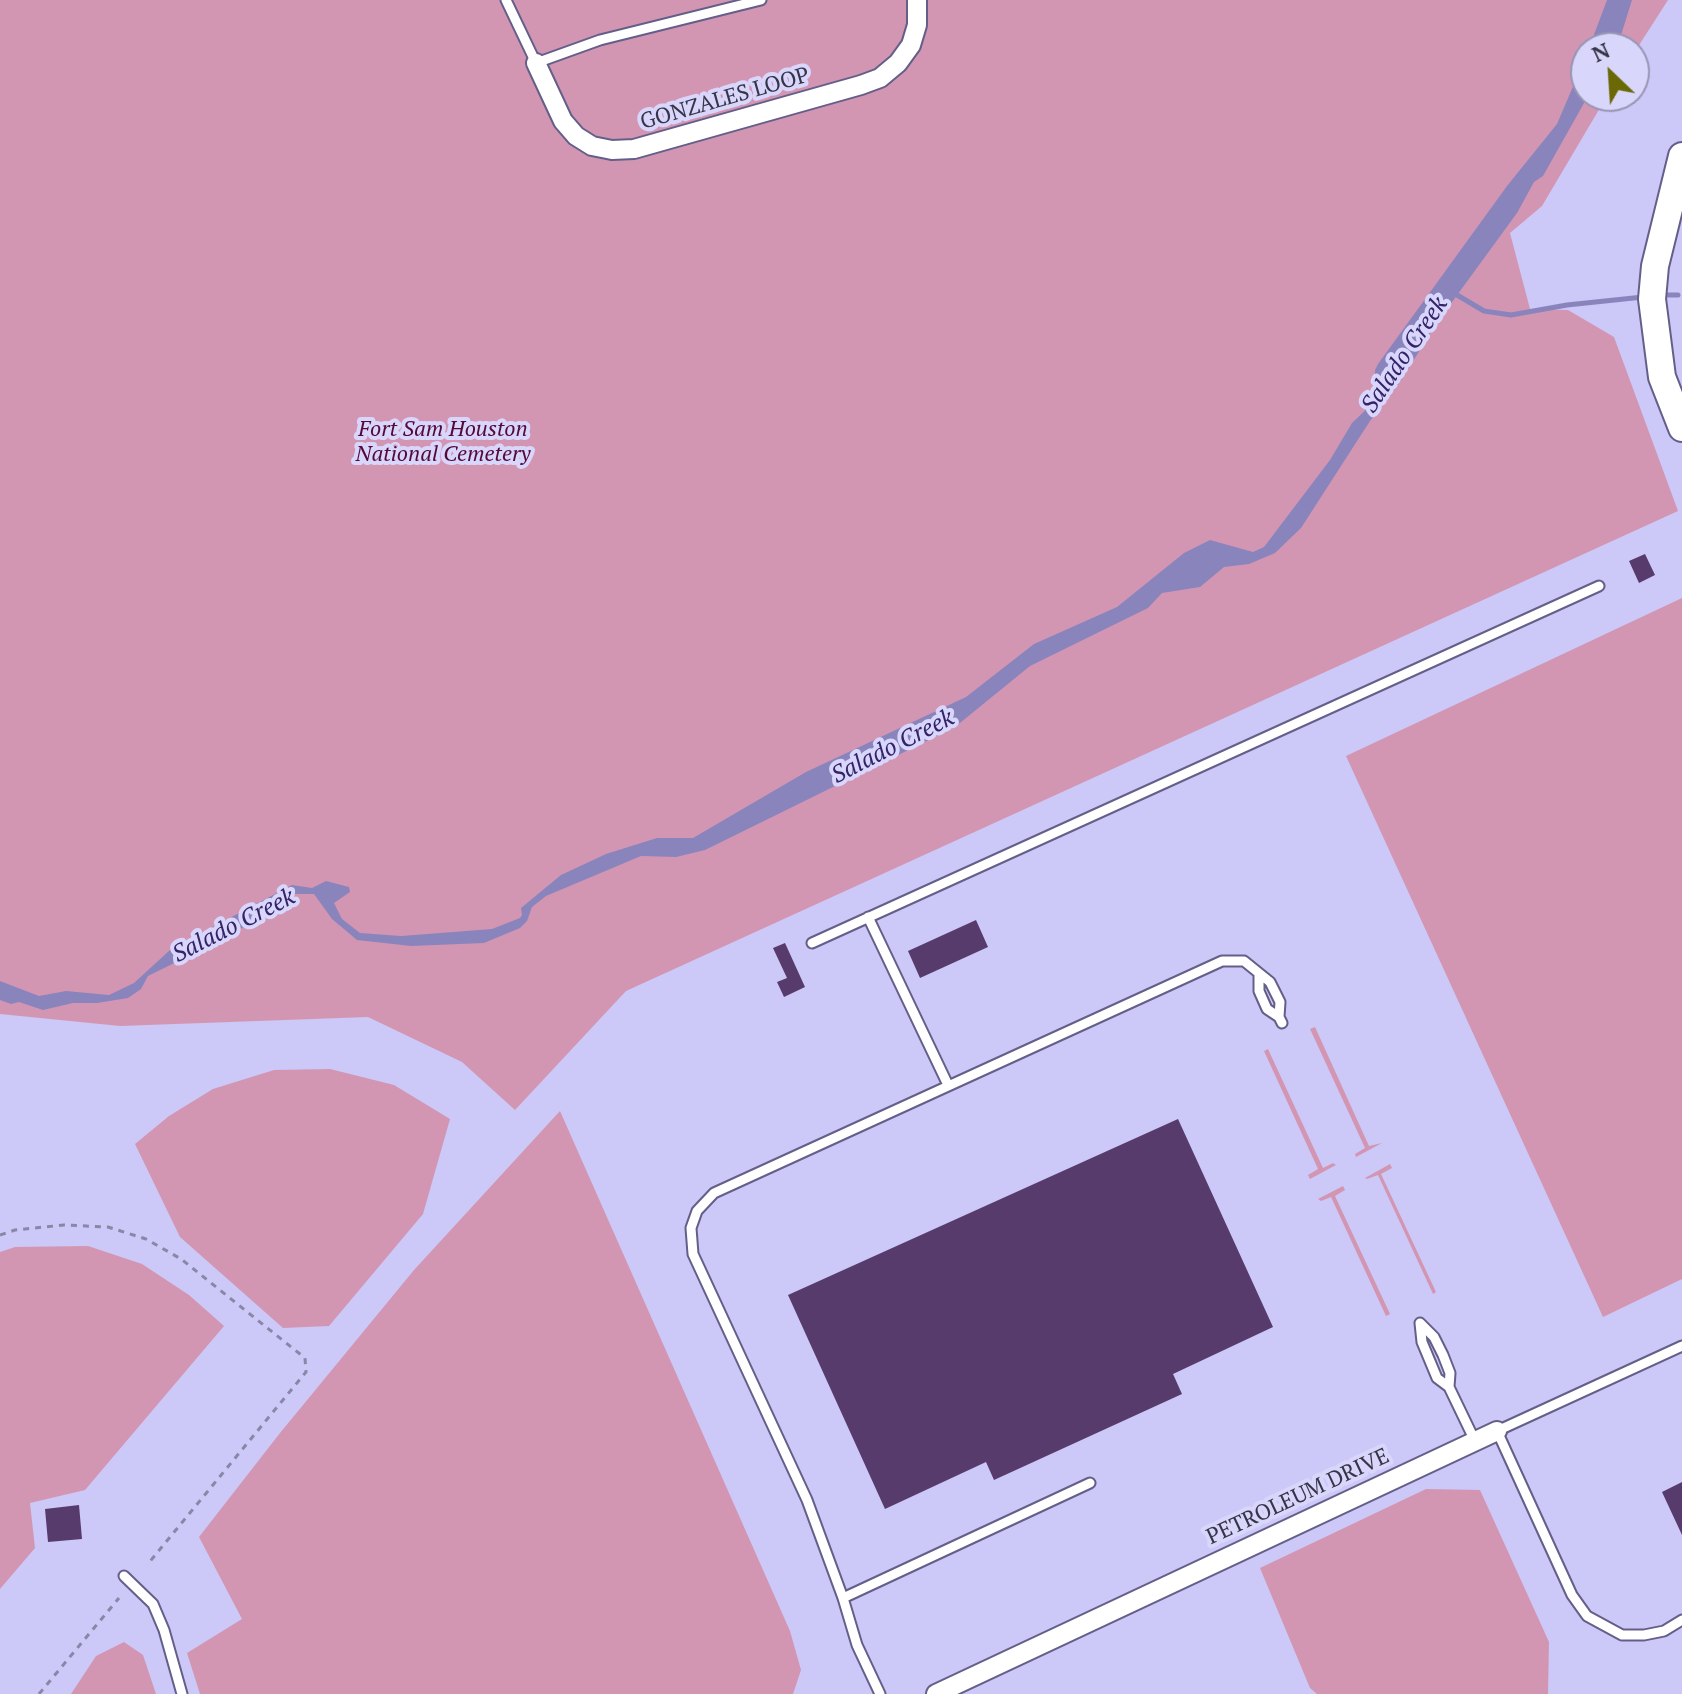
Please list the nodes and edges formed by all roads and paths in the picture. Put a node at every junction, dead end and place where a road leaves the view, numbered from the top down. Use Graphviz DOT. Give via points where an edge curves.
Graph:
graph roads {
  1 [pos="506,0"];
  2 [pos="761,0"];
  3 [pos="917,0"];
  4 [pos="536,63"];
  5 [pos="1682,156"];
  6 [pos="1682,428"];
  7 [pos="1599,586"];
  8 [pos="868,917"];
  9 [pos="812,943"];
  10 [pos="1280,1020"];
  11 [pos="948,1085"];
  12 [pos="0,1235"];
  13 [pos="1682,1346"];
  14 [pos="1449,1387"];
  15 [pos="1497,1431"];
  16 [pos="1475,1441"];
  17 [pos="1090,1483"];
  18 [pos="147,1565"];
  19 [pos="124,1576"];
  20 [pos="119,1598"];
  21 [pos="843,1598"];
  22 [pos="1682,1620"];
  23 [pos="39,1694"];
  24 [pos="182,1694"];
  25 [pos="880,1694"];
  26 [pos="936,1694"];
  1 -- 4 [label="lane"];
  2 -- 4 [label="lane" via="600,40"];
  3 -- 4 [label="street, GONZALES LOOP" via="911,45 880,78 634,149 592,146 576,136 563,121"];
  5 -- 6 [label="street" via="1652,299 1662,377"];
  7 -- 8 [label="lane"];
  8 -- 9 [label="lane"];
  8 -- 11 [label="lane"];
  10 -- 11 [label="lane" via="1280,1002 1270,982 1244,961 1222,961"];
  11 -- 21 [label="lane" via="714,1193 697,1211 691,1228 693,1254 807,1500"];
  12 -- 18 [label="path" via="64,1225 108,1227 146,1239 181,1259 305,1358 306,1372"];
  13 -- 15 [label="lane, PETROLEUM DRIVE"];
  14 -- 14 [label="lane" via="1443,1355 1420,1323 1437,1378"];
  14 -- 16 [label="lane"];
  15 -- 16 [label="street, PETROLEUM DRIVE"];
  15 -- 22 [label="lane" via="1572,1595 1587,1616 1622,1635 1664,1631"];
  16 -- 26 [label="street, PETROLEUM DRIVE"];
  17 -- 21 [label="lane"];
  19 -- 24 [label="lane" via="153,1604"];
  20 -- 23 [label="path"];
  21 -- 25 [label="lane"];
}
